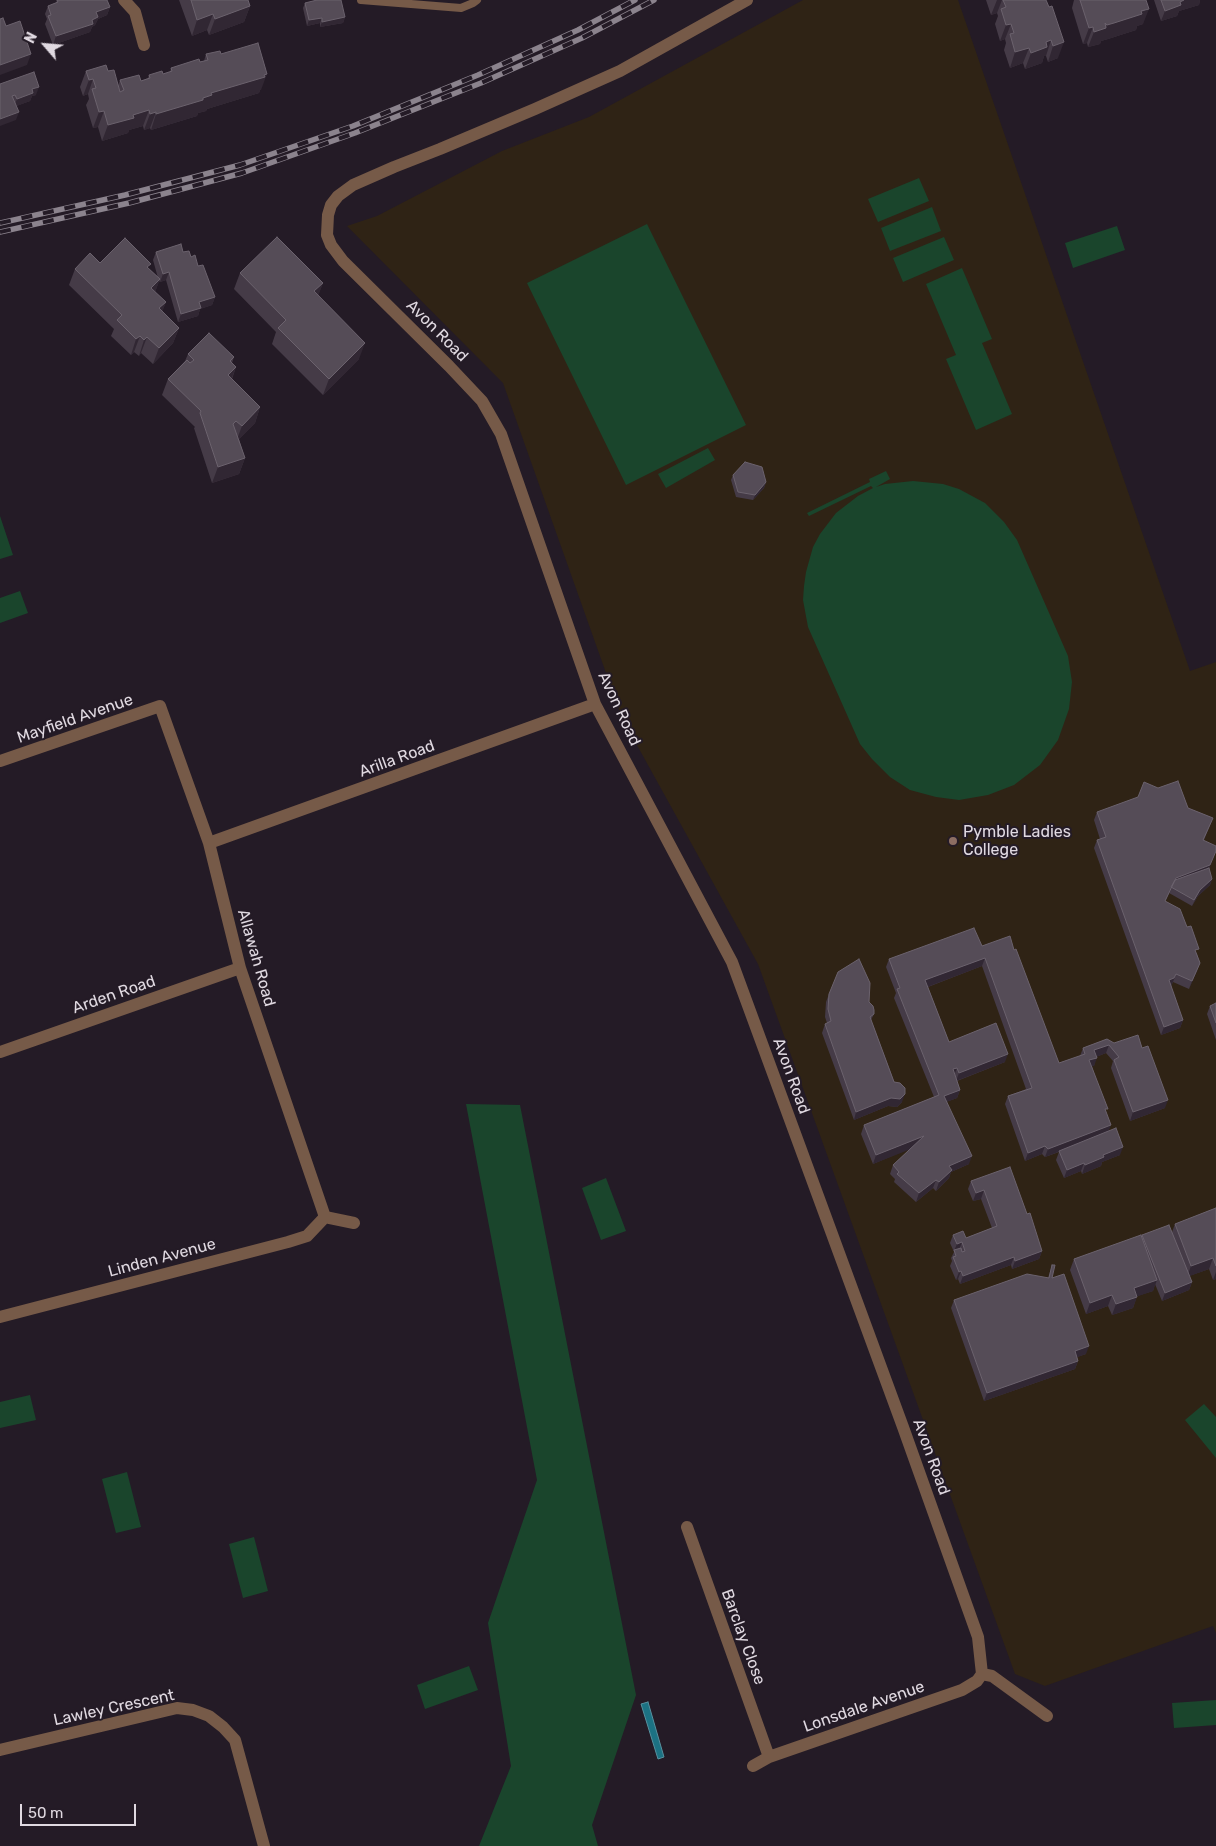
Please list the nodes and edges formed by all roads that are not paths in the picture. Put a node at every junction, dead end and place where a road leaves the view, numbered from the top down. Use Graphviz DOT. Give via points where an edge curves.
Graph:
graph roads {
  1 [pos="124,0"];
  2 [pos="361,0"];
  3 [pos="476,0"];
  4 [pos="748,0"];
  5 [pos="144,45"];
  6 [pos="595,704"];
  7 [pos="160,706"];
  8 [pos="0,762"];
  9 [pos="209,843"];
  10 [pos="240,968"];
  11 [pos="0,1052"];
  12 [pos="325,1217"];
  13 [pos="354,1223"];
  14 [pos="0,1317"];
  15 [pos="686,1527"];
  16 [pos="982,1674"];
  17 [pos="1047,1716"];
  18 [pos="0,1750"];
  19 [pos="770,1758"];
  20 [pos="753,1766"];
  21 [pos="264,1846"];
  1 -- 5 [label="street" via="134,12"];
  2 -- 3 [label="lane" via="461,8"];
  4 -- 6 [label="street, Avon Road" via="620,71 353,185 338,196 328,215 327,235 337,253 482,401 501,434"];
  6 -- 9 [label="street, Arilla Road"];
  6 -- 16 [label="street, Avon Road" via="732,962 978,1637"];
  7 -- 8 [label="street, Mayfield Avenue"];
  7 -- 9 [label="street, Allawah Road"];
  9 -- 10 [label="street, Allawah Road"];
  10 -- 11 [label="street, Arden Road"];
  10 -- 12 [label="street, Allawah Road"];
  12 -- 13 [label="street"];
  12 -- 14 [label="street, Linden Avenue" via="306,1236 288,1242"];
  15 -- 19 [label="street, Barclay Close"];
  16 -- 17 [label="street" via="992,1676"];
  16 -- 19 [label="street, Lonsdale Avenue" via="962,1690"];
  18 -- 21 [label="street, Lawley Crescent" via="176,1708 193,1710 209,1716 235,1740"];
  19 -- 20 [label="street, Lonsdale Avenue"];
}
